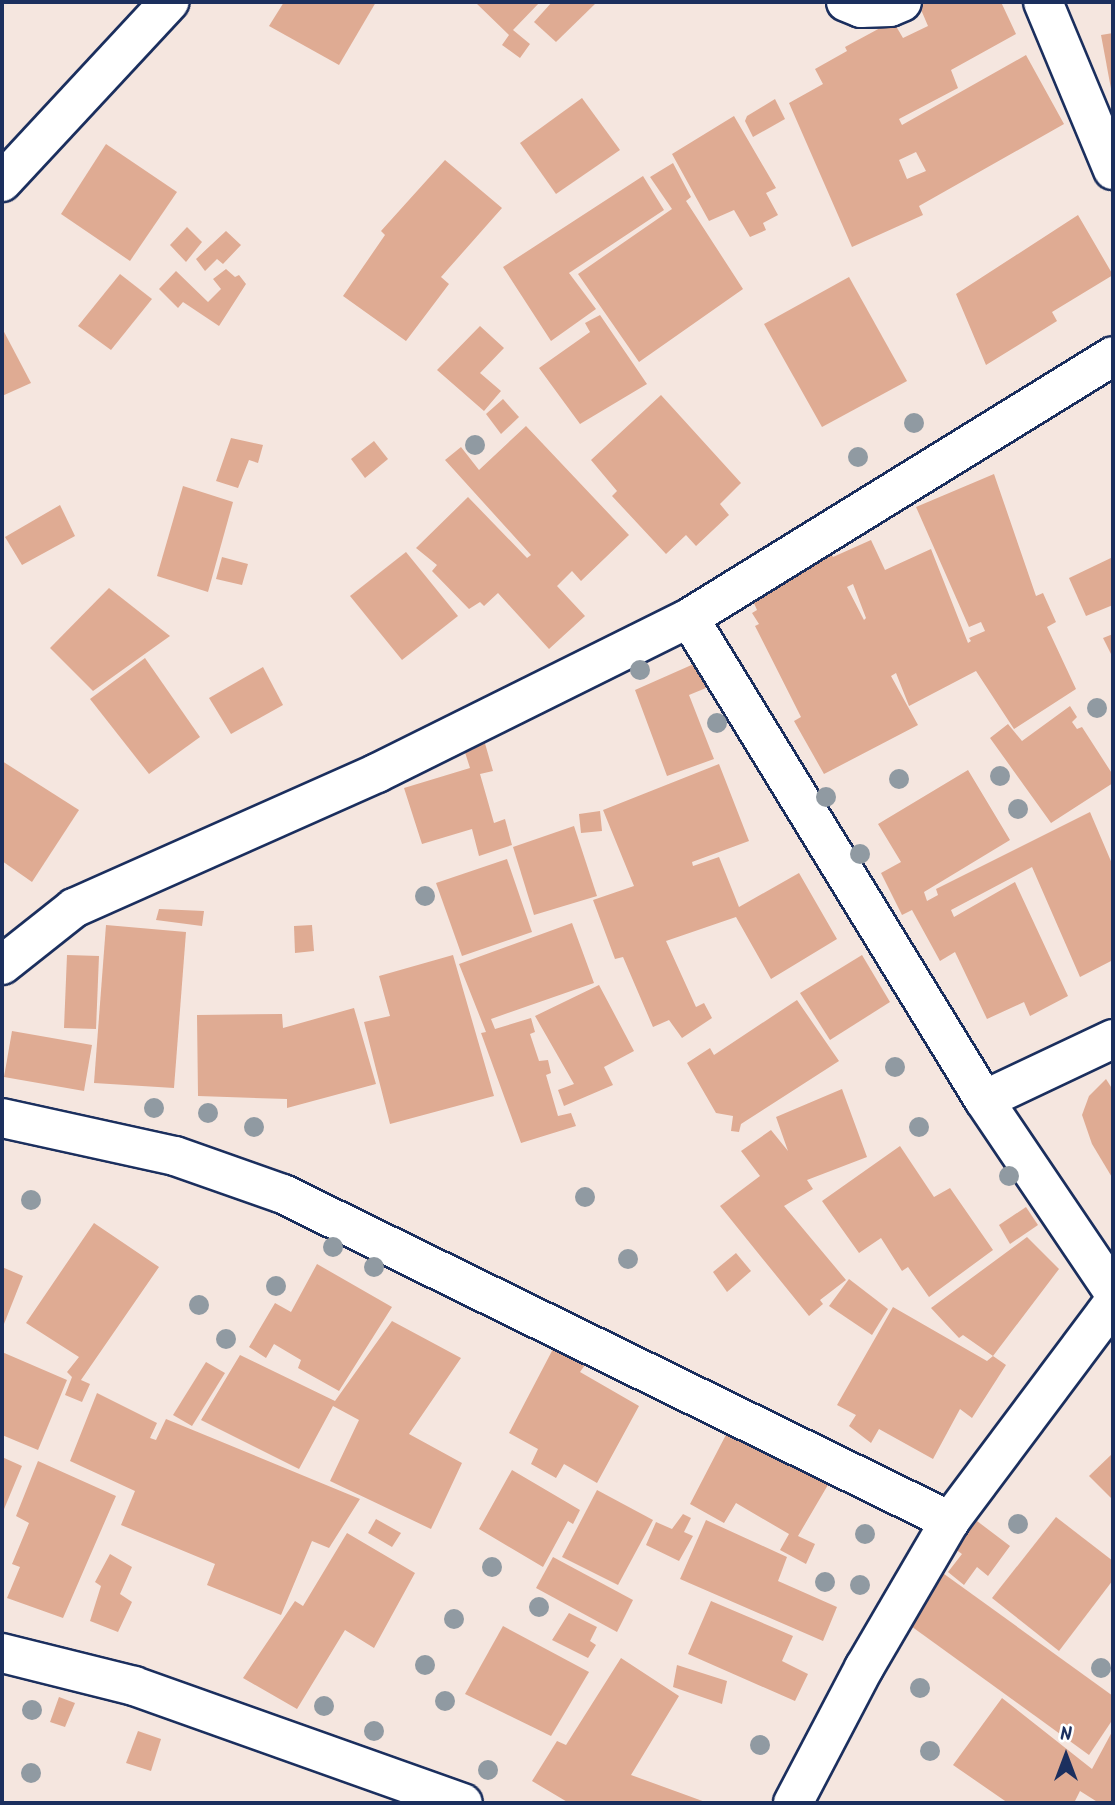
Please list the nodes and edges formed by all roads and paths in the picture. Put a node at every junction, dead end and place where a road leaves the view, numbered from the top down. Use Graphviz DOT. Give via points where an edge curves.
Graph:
graph roads {
  1 [pos="169,2"];
  2 [pos="846,2"];
  3 [pos="902,2"];
  4 [pos="1043,2"];
  5 [pos="1113,170"];
  6 [pos="2,182"];
  7 [pos="1113,356"];
  8 [pos="689,618"];
  9 [pos="2,965"];
  10 [pos="1113,1039"];
  11 [pos="984,1100"];
  12 [pos="2,1118"];
  13 [pos="1113,1291"];
  14 [pos="1113,1303"];
  15 [pos="950,1521"];
  16 [pos="2,1653"];
  17 [pos="463,1803"];
  18 [pos="793,1803"];
  1 -- 6 [label="street"];
  2 -- 3 [label="street" via="861,8 890,8"];
  4 -- 5 [label="street"];
  7 -- 8 [label="street"];
  8 -- 9 [label="street" via="377,773 74,908"];
  8 -- 11 [label="street"];
  10 -- 11 [label="street"];
  11 -- 13 [label="street"];
  12 -- 15 [label="street" via="174,1156 283,1194"];
  14 -- 15 [label="street"];
  15 -- 18 [label="street" via="864,1668"];
  16 -- 17 [label="street" via="134,1686"];
}
